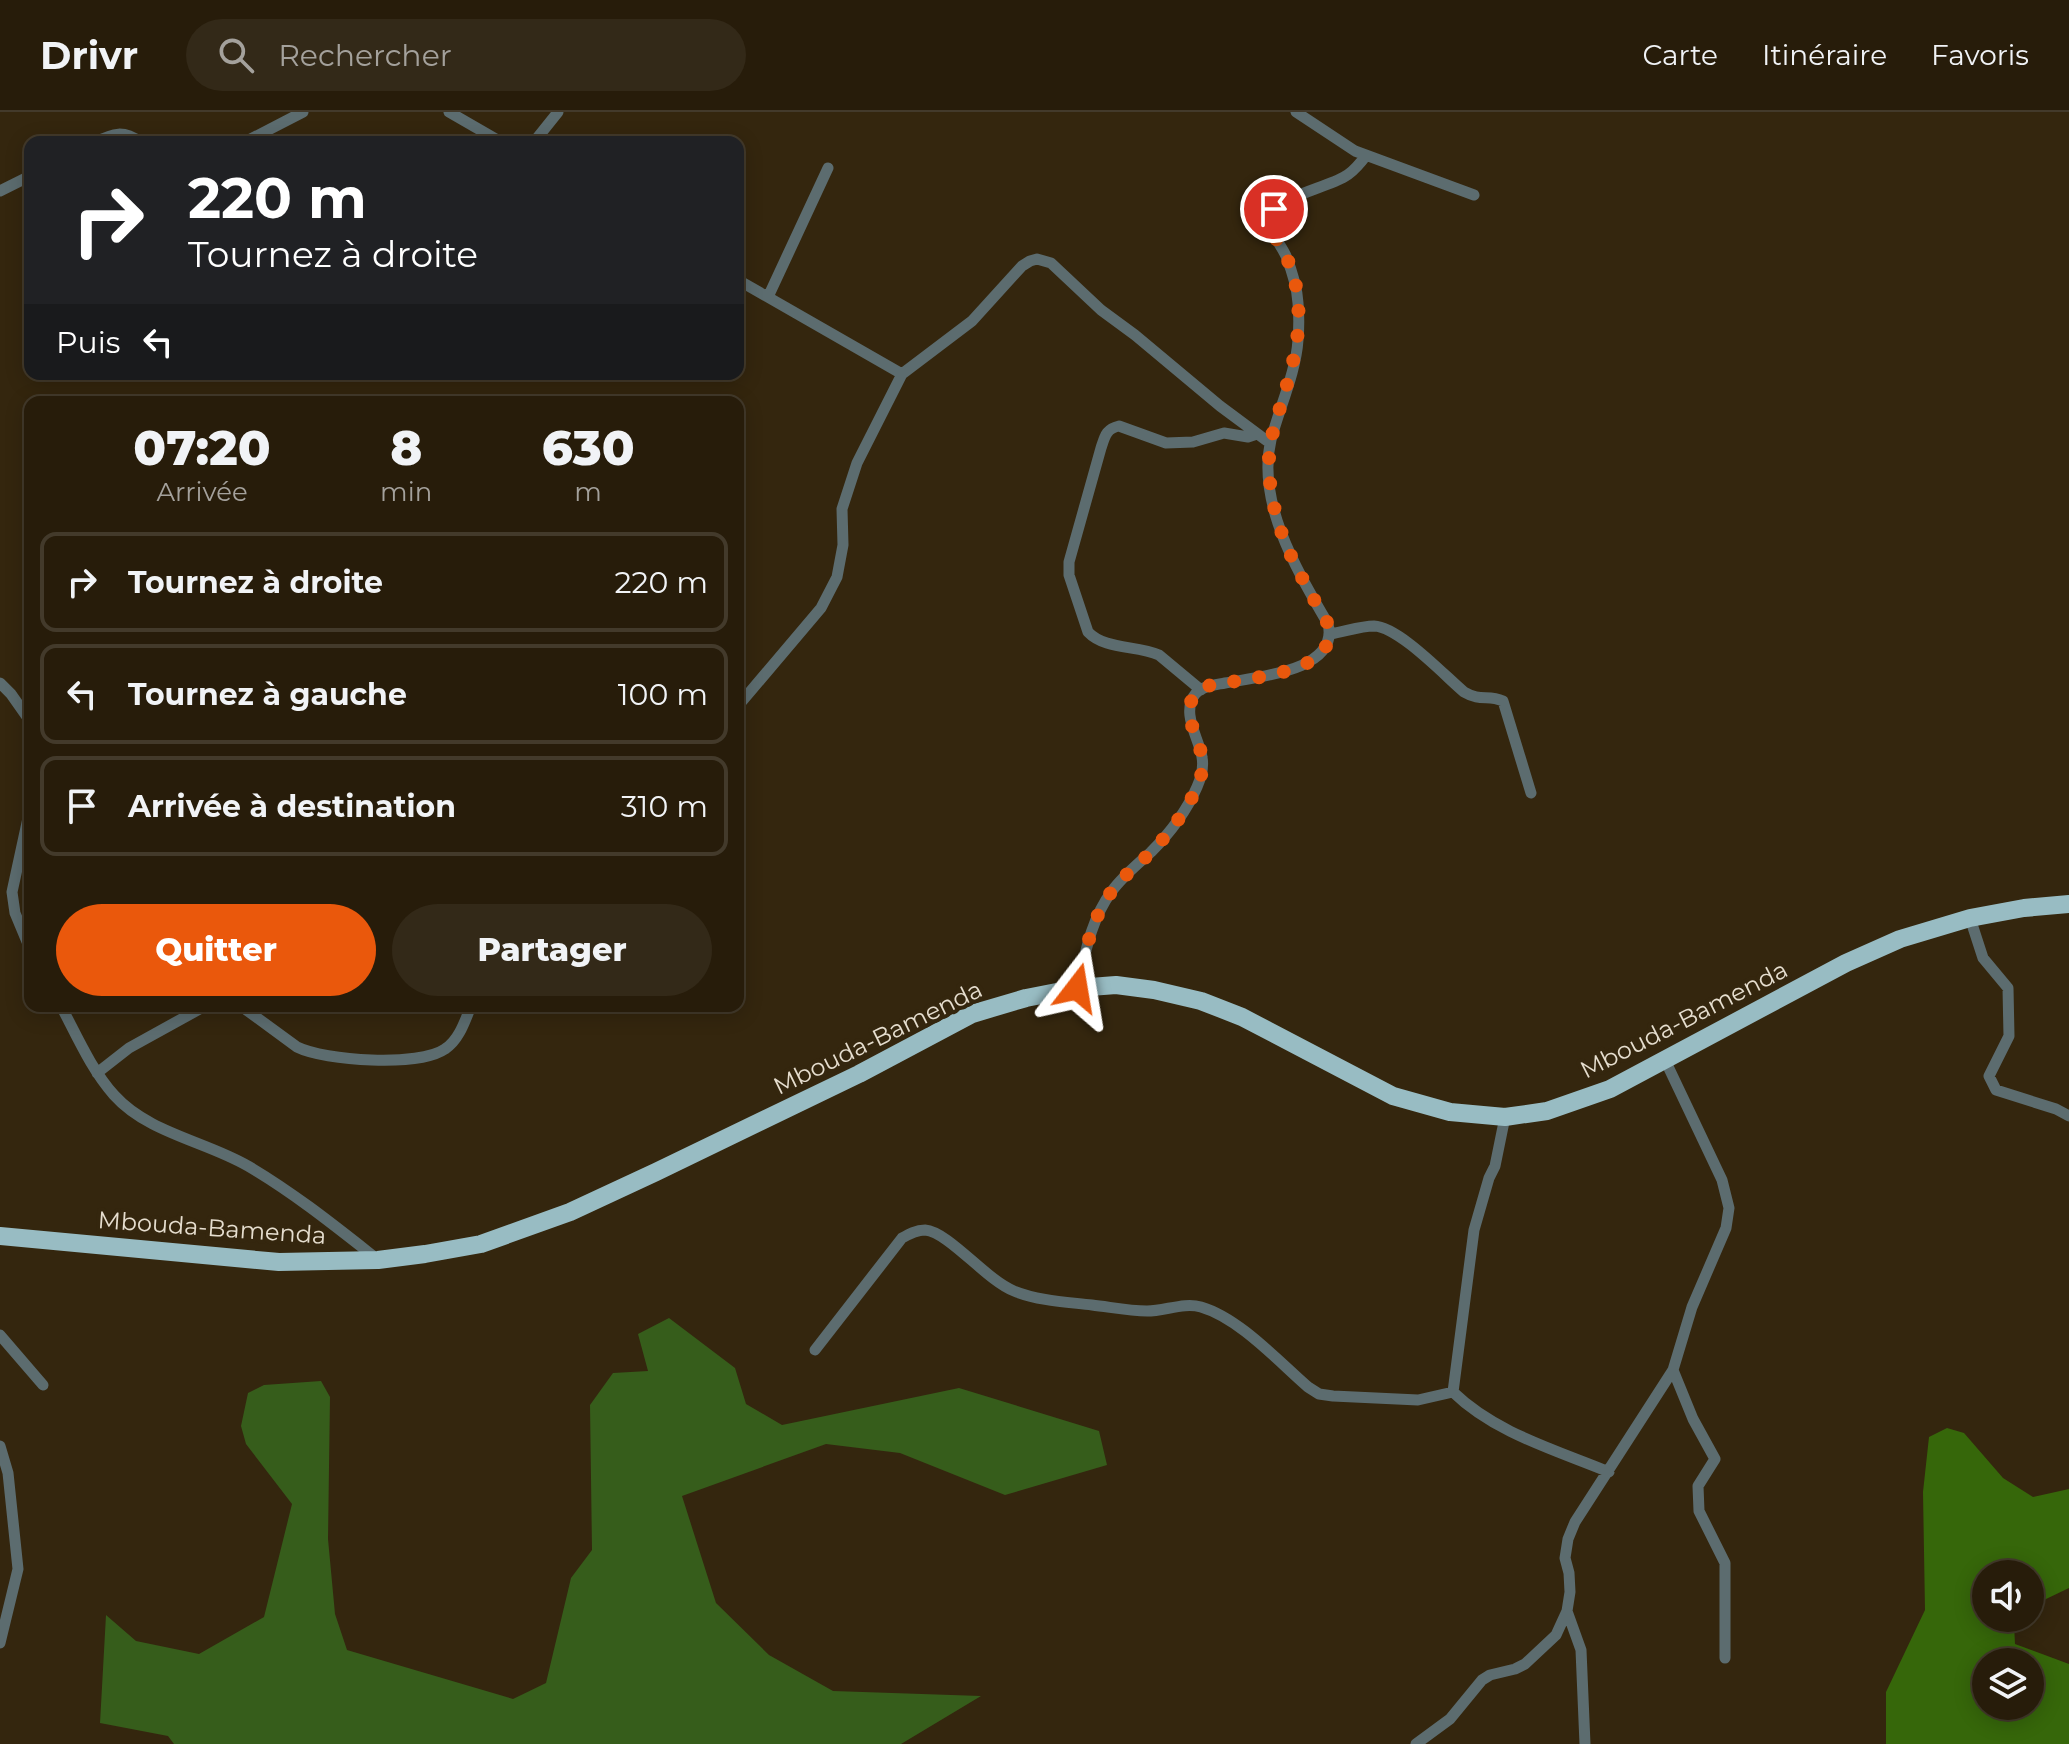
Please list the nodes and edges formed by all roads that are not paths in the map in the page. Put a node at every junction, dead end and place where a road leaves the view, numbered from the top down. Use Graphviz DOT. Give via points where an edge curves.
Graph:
graph roads {
  1 [pos="303,112"];
  2 [pos="449,112"];
  3 [pos="558,112"];
  4 [pos="1296,112"];
  5 [pos="109,136"];
  6 [pos="129,136"];
  7 [pos="257,136"];
  8 [pos="491,136"];
  9 [pos="539,136"];
  10 [pos="1366,156"];
  11 [pos="828,168"];
  12 [pos="24,179"];
  13 [pos="0,191"];
  14 [pos="1474,195"];
  15 [pos="744,283"];
  16 [pos="768,297"];
  17 [pos="902,374"];
  18 [pos="1257,434"];
  19 [pos="1270,443"];
  20 [pos="1330,634"];
  21 [pos="0,683"];
  22 [pos="1201,690"];
  23 [pos="744,699"];
  24 [pos="24,712"];
  25 [pos="1531,793"];
  26 [pos="24,837"];
  27 [pos="2069,904"];
  28 [pos="1970,918"];
  29 [pos="24,935"];
  30 [pos="1077,988"];
  31 [pos="64,1012"];
  32 [pos="194,1012"];
  33 [pos="249,1012"];
  34 [pos="468,1012"];
  35 [pos="1665,1060"];
  36 [pos="97,1073"];
  37 [pos="2069,1116"];
  38 [pos="1505,1117"];
  39 [pos="0,1236"];
  40 [pos="378,1260"];
  41 [pos="0,1335"];
  42 [pos="815,1350"];
  43 [pos="1673,1370"];
  44 [pos="43,1385"];
  45 [pos="1453,1392"];
  46 [pos="0,1446"];
  47 [pos="1609,1472"];
  48 [pos="1567,1611"];
  49 [pos="0,1643"];
  50 [pos="1725,1658"];
  51 [pos="1416,1744"];
  52 [pos="1585,1744"];
  1 -- 7 [label="street"];
  2 -- 8 [label="street"];
  3 -- 9 [label="street"];
  4 -- 10 [label="street"];
  5 -- 6 [label="street"];
  10 -- 14 [label="street"];
  10 -- 19 [label="street" via="1347,176 1274,209 1272,229 1294,279 1299,321 1298,343"];
  11 -- 16 [label="street"];
  12 -- 13 [label="street"];
  15 -- 16 [label="street"];
  16 -- 17 [label="street"];
  17 -- 18 [label="street" via="972,321 1022,266 1045,260"];
  17 -- 23 [label="street" via="857,463 842,509 837,577 821,608"];
  18 -- 19 [label="street"];
  18 -- 22 [label="street" via="1224,433 1166,443 1119,426 1111,428 1069,562 1088,632 1095,639 1151,651"];
  19 -- 20 [label="street" via="1278,526"];
  20 -- 22 [label="street" via="1317,657 1295,669"];
  20 -- 25 [label="street" via="1374,626 1390,630 1464,692 1503,701"];
  21 -- 24 [label="street"];
  22 -- 30 [label="street" via="1194,695 1190,721 1202,757 1199,782 1155,848 1106,900"];
  26 -- 29 [label="street" via="12,892"];
  27 -- 28 [label="highway, Mbouda-Bamenda"];
  28 -- 35 [label="highway, Mbouda-Bamenda" via="1900,939 1846,963"];
  28 -- 37 [label="street" via="1983,958 2008,988 2009,1036 1989,1076 1996,1090"];
  30 -- 38 [label="highway, Mbouda-Bamenda" via="1116,985 1201,1001 1393,1096 1450,1112"];
  30 -- 40 [label="highway, Mbouda-Bamenda" via="972,1014 570,1212 481,1244"];
  31 -- 36 [label="street"];
  32 -- 36 [label="street" via="129,1048"];
  33 -- 34 [label="street" via="307,1052 390,1060 447,1049"];
  35 -- 38 [label="highway, Mbouda-Bamenda" via="1610,1089 1547,1111"];
  35 -- 43 [label="street" via="1722,1180 1729,1208"];
  36 -- 40 [label="street" via="116,1097 145,1119 247,1165"];
  38 -- 45 [label="street" via="1474,1230"];
  39 -- 40 [label="highway, Mbouda-Bamenda" via="279,1262"];
  41 -- 44 [label="street"];
  42 -- 45 [label="street" via="902,1238 925,1230 1017,1292 1134,1310 1204,1308 1232,1321 1319,1394 1418,1400"];
  43 -- 47 [label="street"];
  43 -- 50 [label="street" via="1715,1459 1698,1486 1699,1511 1725,1563"];
  45 -- 47 [label="street" via="1518,1435"];
  46 -- 49 [label="street" via="8,1473 18,1569"];
  47 -- 48 [label="street" via="1568,1539"];
  48 -- 51 [label="street" via="1545,1647 1525,1664 1482,1680 1450,1719"];
  48 -- 52 [label="street" via="1581,1650"];
}
